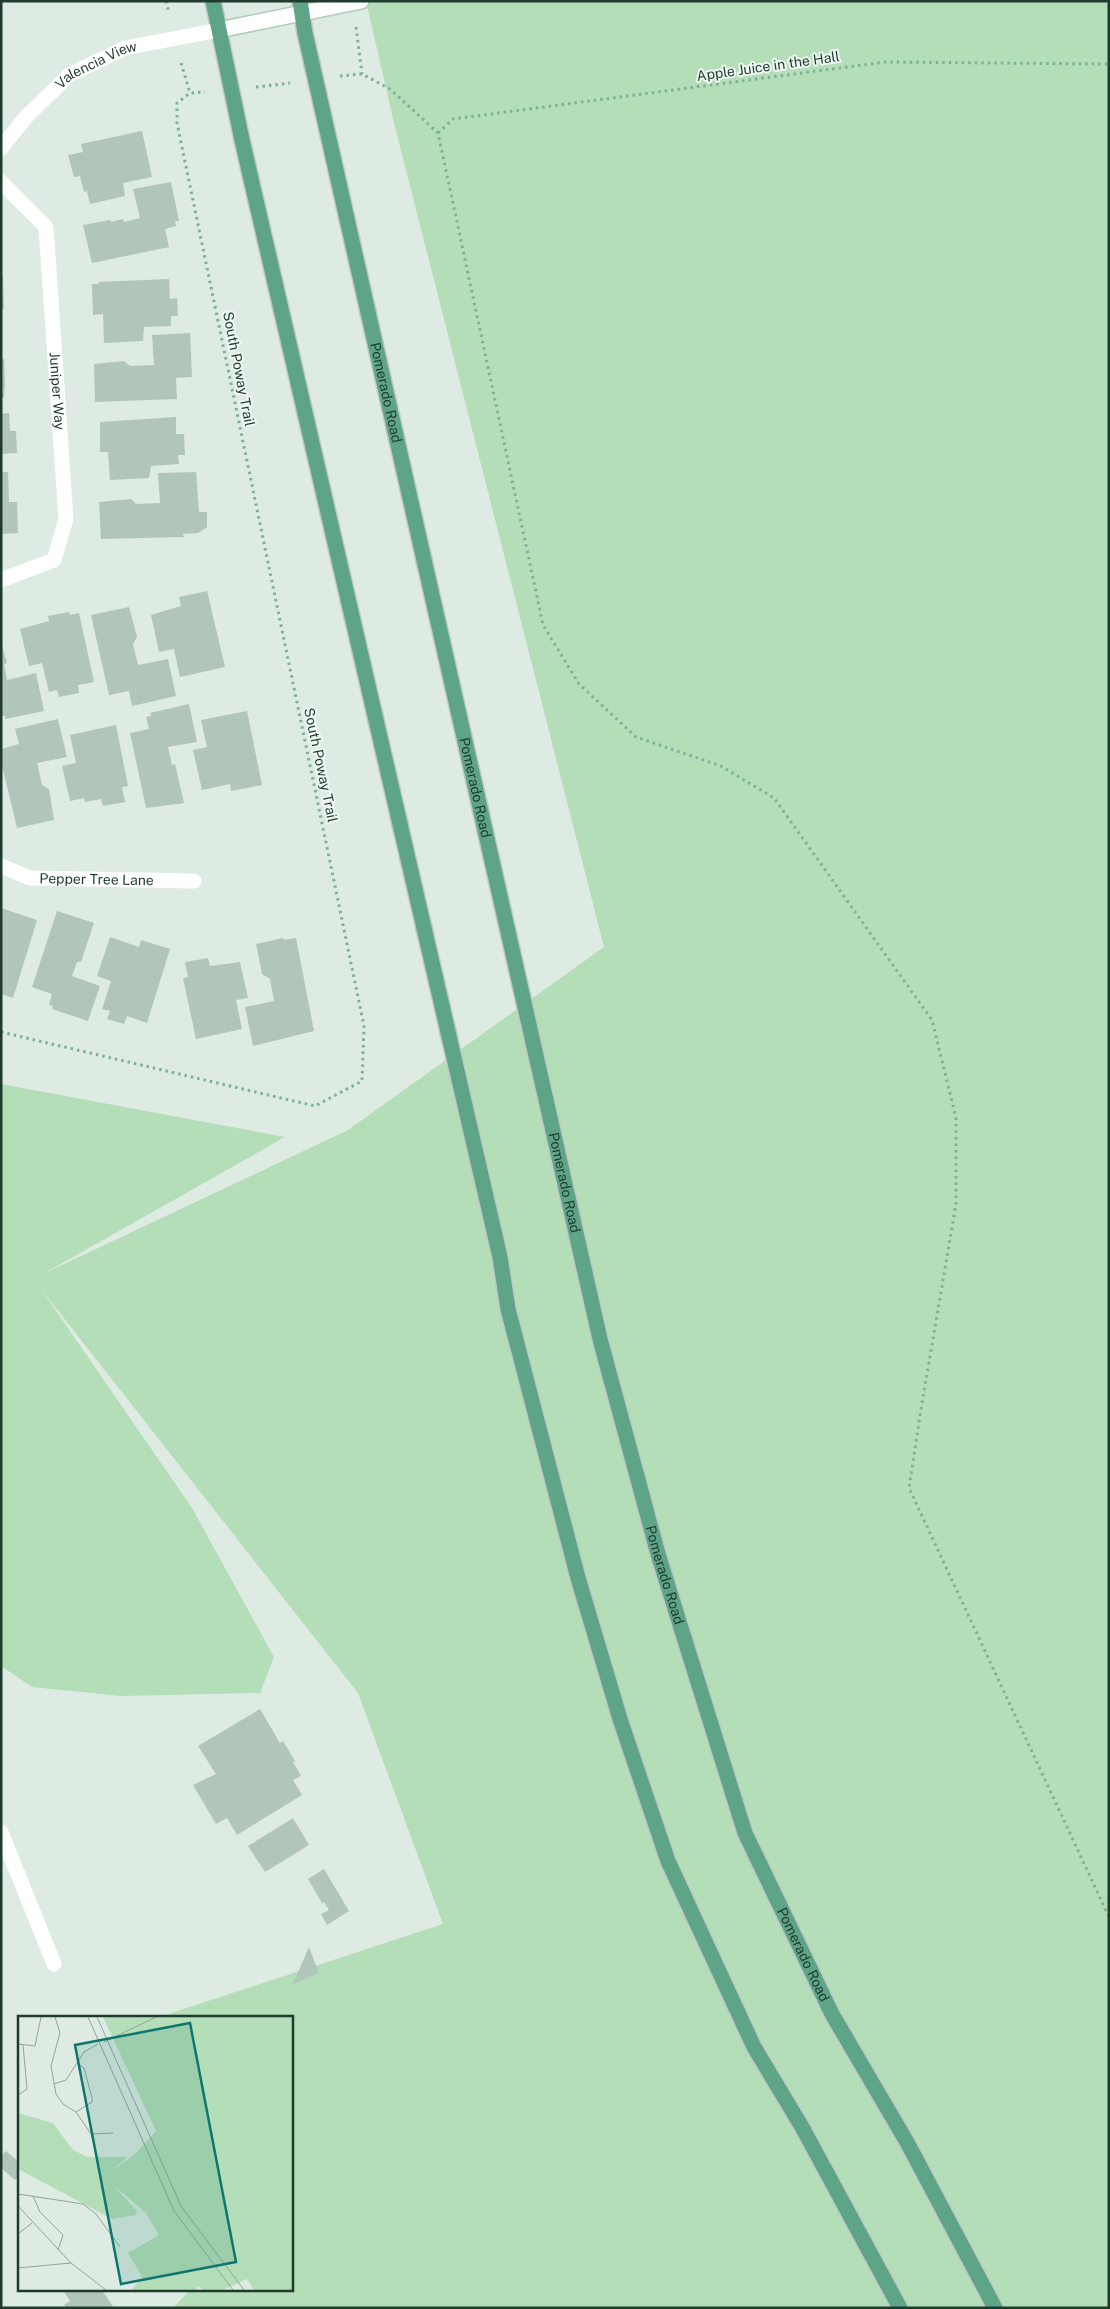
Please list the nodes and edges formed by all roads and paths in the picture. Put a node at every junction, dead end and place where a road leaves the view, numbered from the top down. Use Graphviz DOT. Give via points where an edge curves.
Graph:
graph roads {
  1 [pos="213,1"];
  2 [pos="356,2"];
  3 [pos="301,7"];
  4 [pos="219,30"];
  5 [pos="1109,64"];
  6 [pos="362,74"];
  7 [pos="316,80"];
  8 [pos="231,90"];
  9 [pos="438,133"];
  10 [pos="1,148"];
  11 [pos="1,182"];
  12 [pos="1,580"];
  13 [pos="1,866"];
  14 [pos="194,881"];
  15 [pos="1,1032"];
  16 [pos="1,1832"];
  17 [pos="1109,1917"];
  18 [pos="54,1964"];
  19 [pos="900,2308"];
  20 [pos="995,2308"];
  1 -- 4 [label="main road"];
  2 -- 3 [label="street, Valencia View"];
  2 -- 6 [label="path"];
  3 -- 4 [label="street, Valencia View"];
  3 -- 7 [label="main road, Pomerado Road"];
  4 -- 8 [label="main road"];
  4 -- 10 [label="street, Valencia View" via="125,48 69,75 26,117"];
  5 -- 9 [label="path, Apple Juice in the Hall" via="885,62 453,119"];
  6 -- 7 [label="path"];
  6 -- 9 [label="path" via="390,89"];
  7 -- 8 [label="path"];
  7 -- 20 [label="main road, Pomerado Road" via="600,1339 661,1564 745,1833 832,2014 908,2144"];
  8 -- 15 [label="path, South Poway Trail" via="190,94 177,103 177,123 364,1026 362,1081 315,1106"];
  8 -- 19 [label="main road" via="500,1257 508,1309 611,1691 668,1861 754,2047 802,2127"];
  9 -- 17 [label="path" via="543,625 579,684 636,737 720,766 774,798 932,1020 956,1118 956,1204 910,1488"];
  11 -- 12 [label="street, Juniper Way" via="46,227 66,520 54,560"];
  13 -- 14 [label="street, Pepper Tree Lane" via="30,878"];
  16 -- 18 [label="street"];
}
